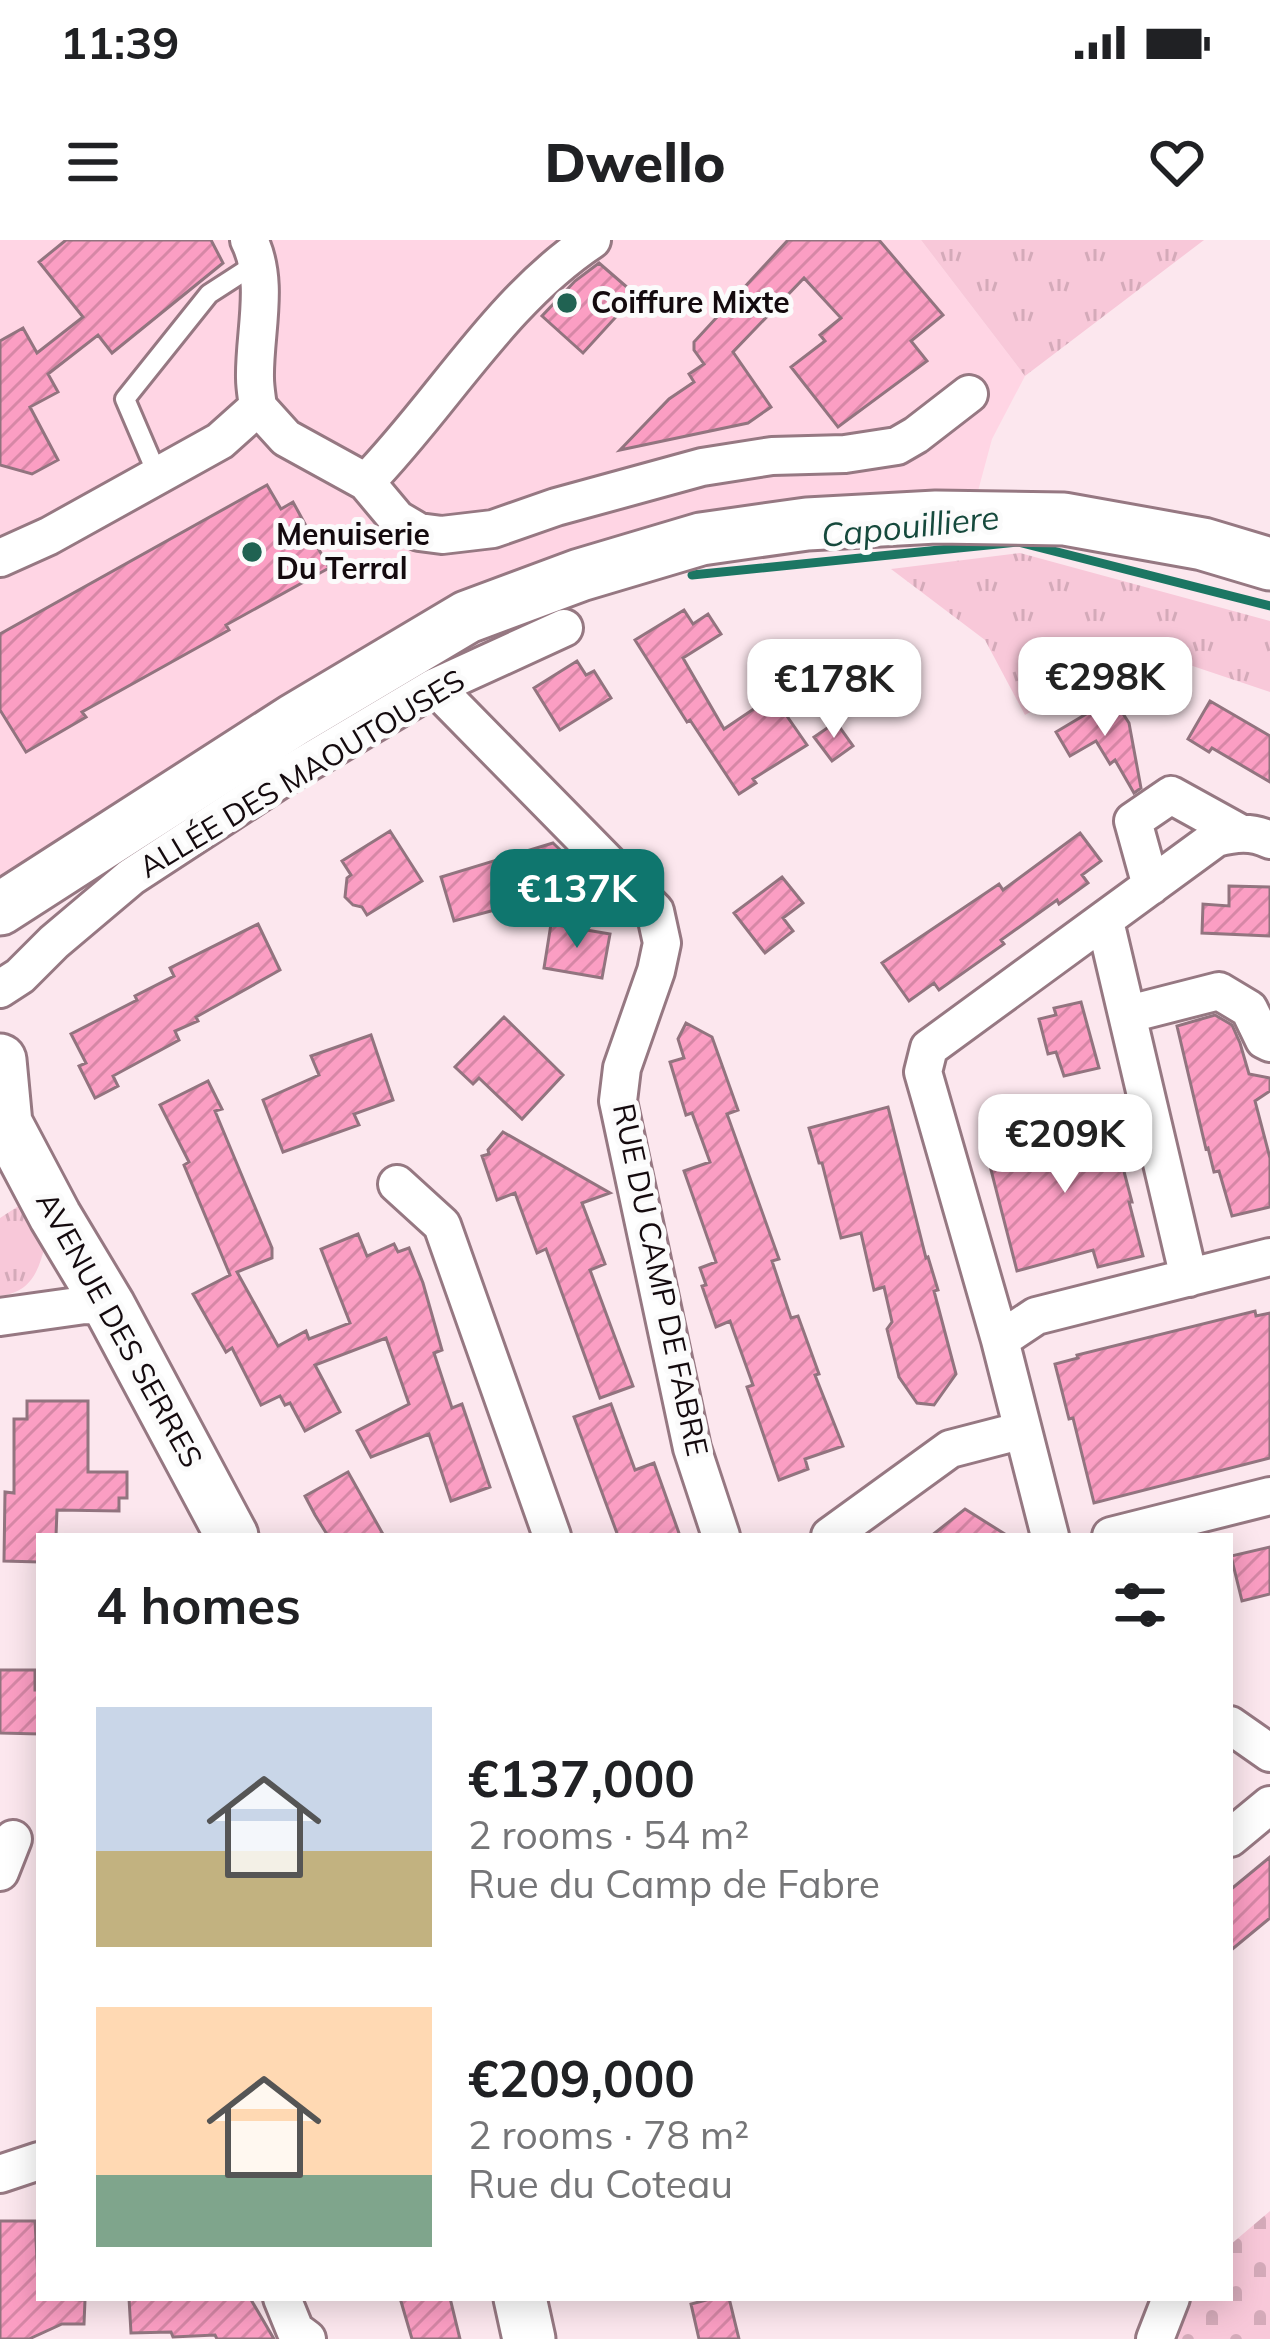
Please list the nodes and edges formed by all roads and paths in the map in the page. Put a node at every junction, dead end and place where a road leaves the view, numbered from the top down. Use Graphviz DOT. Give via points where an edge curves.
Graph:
graph roads {
  1 [pos="592,240"];
  2 [pos="253,251"];
  3 [pos="970,394"];
  4 [pos="258,407"];
  5 [pos="158,476"];
  6 [pos="366,482"];
  7 [pos="0,559"];
  8 [pos="1270,564"];
  9 [pos="563,628"];
  10 [pos="435,687"];
  11 [pos="1254,836"];
  12 [pos="1151,886"];
  13 [pos="0,909"];
  14 [pos="1106,922"];
  15 [pos="0,988"];
  16 [pos="1129,1014"];
  17 [pos="1270,1043"];
  18 [pos="0,1060"];
  19 [pos="3,1118"];
  20 [pos="398,1184"];
  21 [pos="1270,1257"];
  22 [pos="1189,1278"];
  23 [pos="109,1306"];
  24 [pos="0,1317"];
  25 [pos="1000,1340"];
  26 [pos="1023,1430"];
  27 [pos="1270,1496"];
  28 [pos="230,1533"];
  29 [pos="551,1533"];
  30 [pos="720,1533"];
  31 [pos="834,1533"];
  32 [pos="1049,1533"];
  33 [pos="1123,1533"];
  34 [pos="1233,1727"];
  35 [pos="1270,1753"];
  36 [pos="1270,1805"];
  37 [pos="1233,1836"];
  38 [pos="36,2162"];
  39 [pos="0,2174"];
  40 [pos="283,2301"];
  41 [pos="521,2301"];
  42 [pos="1170,2301"];
  43 [pos="307,2339"];
  44 [pos="529,2339"];
  45 [pos="1155,2339"];
  1 -- 6 [label="street" via="517,306"];
  2 -- 4 [label="street"];
  2 -- 5 [label="lane" via="125,399"];
  3 -- 6 [label="street" via="897,446 702,466 469,534 419,532"];
  4 -- 5 [label="street" via="220,441"];
  4 -- 6 [label="street" via="286,437"];
  5 -- 7 [label="street"];
  8 -- 13 [label="main road" via="1064,519 936,517 701,538 467,617"];
  9 -- 10 [label="street, ALLÉE DES MAOUTOUSES"];
  10 -- 15 [label="street, ALLÉE DES MAOUTOUSES" via="131,877"];
  10 -- 30 [label="street, RUE DU CAMP DE FABRE" via="656,910 662,943 619,1101 692,1448"];
  11 -- 12 [label="street" via="1216,838"];
  11 -- 12 [label="street" via="1171,795 1132,821"];
  12 -- 14 [label="street"];
  14 -- 16 [label="street"];
  14 -- 25 [label="street" via="929,1048 923,1072"];
  16 -- 17 [label="street" via="1219,991 1249,1009"];
  16 -- 22 [label="street"];
  18 -- 19 [label="main road, AVENUE DES SERRES"];
  19 -- 23 [label="main road, AVENUE DES SERRES"];
  20 -- 29 [label="street" via="442,1225"];
  21 -- 22 [label="street"];
  22 -- 25 [label="street" via="1036,1316"];
  23 -- 24 [label="street"];
  23 -- 28 [label="main road, AVENUE DES SERRES"];
  25 -- 26 [label="street"];
  26 -- 31 [label="street" via="950,1450"];
  26 -- 32 [label="street"];
  27 -- 33 [label="street"];
  34 -- 35 [label="street"];
  36 -- 37 [label="street"];
  38 -- 39 [label="street"];
  40 -- 43 [label="street"];
  41 -- 44 [label="main road"];
  42 -- 45 [label="street"];
}
